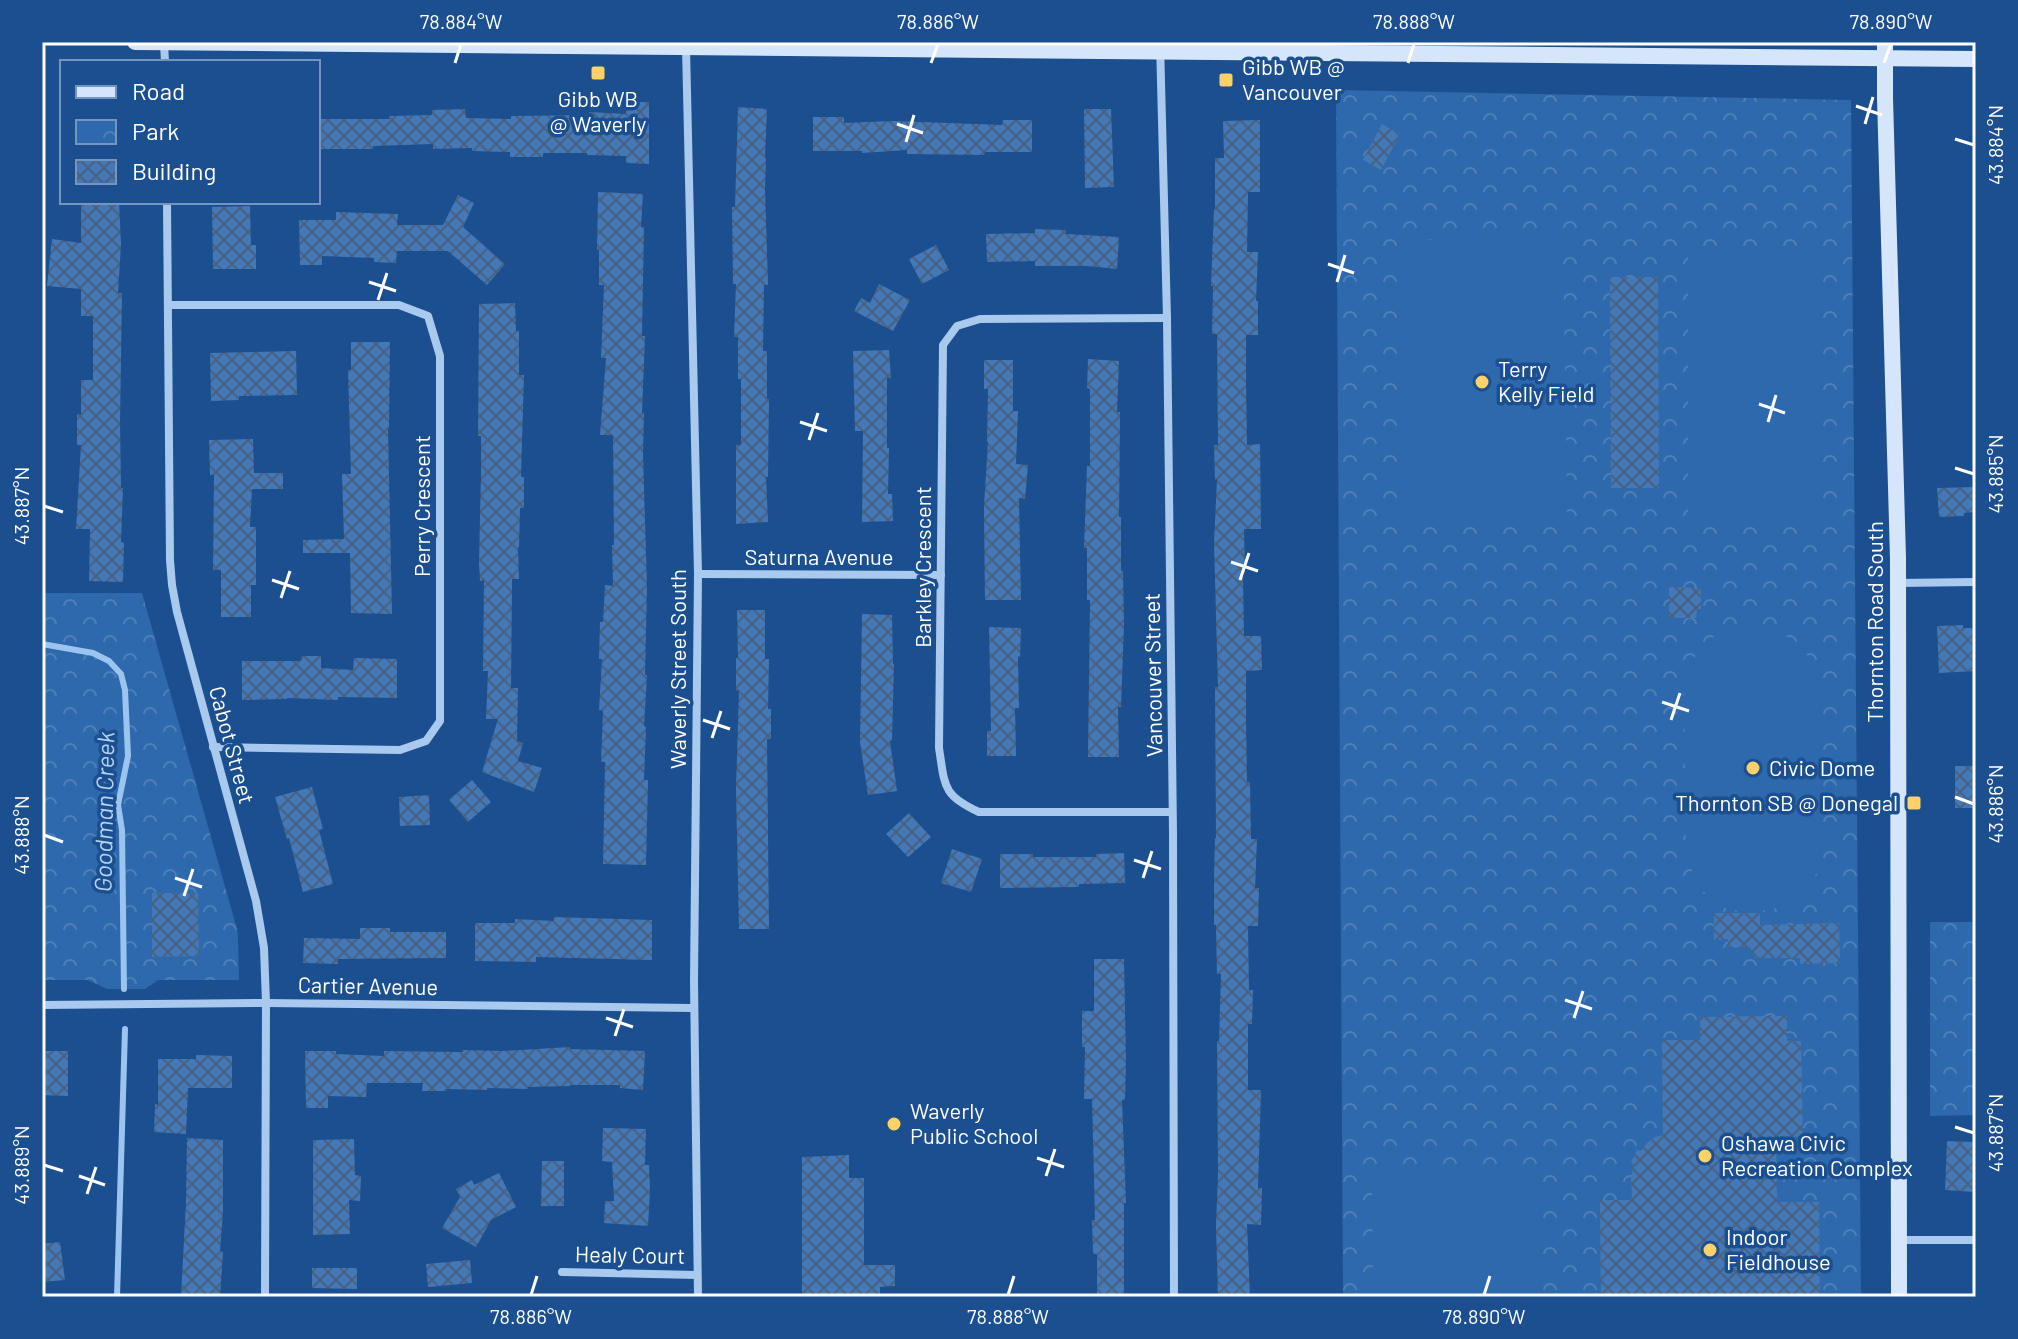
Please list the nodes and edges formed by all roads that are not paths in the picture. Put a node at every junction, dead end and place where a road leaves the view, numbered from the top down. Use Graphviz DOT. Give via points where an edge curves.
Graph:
graph roads {
  1 [pos="135,42"];
  2 [pos="164,42"];
  3 [pos="686,45"];
  4 [pos="924,46"];
  5 [pos="1160,47"];
  6 [pos="1885,50"];
  7 [pos="1976,59"];
  8 [pos="167,204"];
  9 [pos="168,305"];
  10 [pos="1167,318"];
  11 [pos="698,574"];
  12 [pos="941,575"];
  13 [pos="1976,582"];
  14 [pos="1898,583"];
  15 [pos="213,747"];
  16 [pos="1172,812"];
  17 [pos="266,1003"];
  18 [pos="42,1005"];
  19 [pos="694,1008"];
  20 [pos="1898,1240"];
  21 [pos="1976,1240"];
  22 [pos="562,1272"];
  23 [pos="697,1275"];
  24 [pos="265,1297"];
  25 [pos="698,1297"];
  26 [pos="1174,1297"];
  27 [pos="1899,1297"];
  1 -- 2 [label="main road"];
  2 -- 3 [label="main road"];
  3 -- 4 [label="main road"];
  3 -- 11 [label="street, Waverly Street South"];
  4 -- 5 [label="main road"];
  5 -- 6 [label="main road"];
  5 -- 10 [label="street, Vancouver Street"];
  6 -- 7 [label="main road"];
  6 -- 14 [label="main road, Thornton Road South"];
  8 -- 9 [label="street, Cabot Street"];
  9 -- 15 [label="street, Cabot Street" via="172,585"];
  9 -- 15 [label="street, Perry Crescent" via="399,305 428,316 440,356 440,721 426,741 400,750"];
  10 -- 12 [label="street, Barkley Crescent" via="980,319 957,326 943,345"];
  10 -- 16 [label="street, Vancouver Street"];
  11 -- 12 [label="street, Saturna Avenue"];
  11 -- 19 [label="street, Waverly Street South"];
  12 -- 16 [label="street, Barkley Crescent" via="939,748 944,783 957,802 979,812"];
  13 -- 14 [label="street"];
  14 -- 20 [label="main road, Thornton Road South"];
  15 -- 17 [label="street, Cabot Street" via="256,901"];
  16 -- 26 [label="street, Vancouver Street"];
  17 -- 18 [label="street, Cartier Avenue"];
  17 -- 19 [label="street, Cartier Avenue"];
  17 -- 24 [label="street, Cabot Street"];
  19 -- 23 [label="street, Waverly Street South"];
  20 -- 21 [label="street"];
  20 -- 27 [label="main road, Thornton Road South"];
  22 -- 23 [label="street, Healy Court"];
  23 -- 25 [label="street, Waverly Street South"];
}
